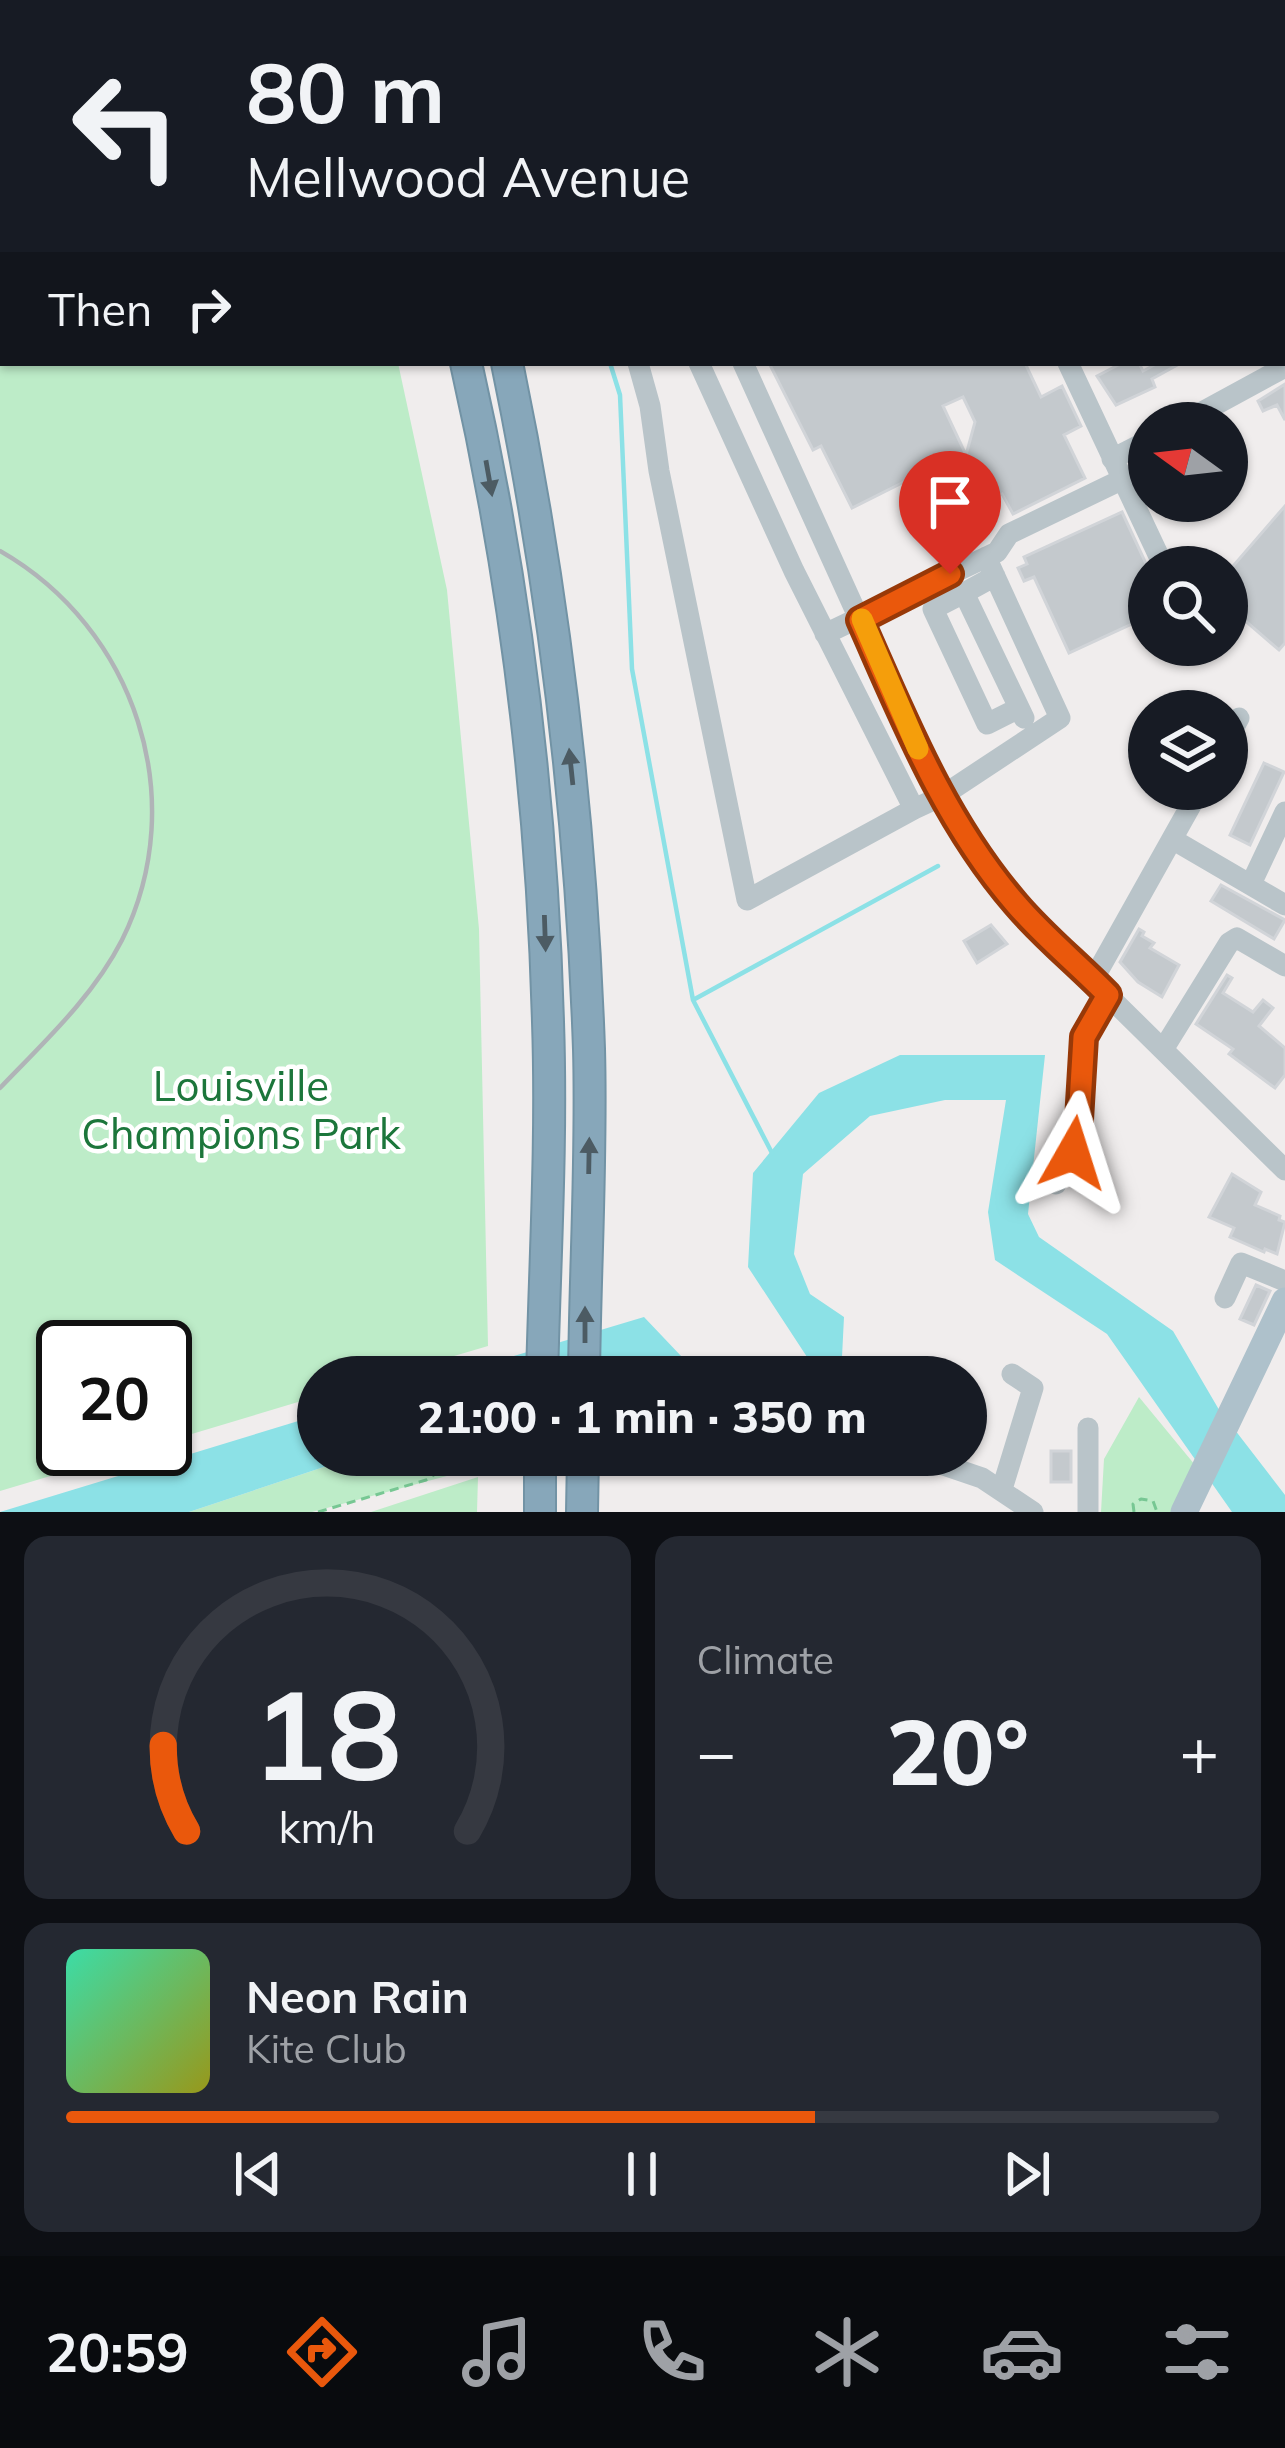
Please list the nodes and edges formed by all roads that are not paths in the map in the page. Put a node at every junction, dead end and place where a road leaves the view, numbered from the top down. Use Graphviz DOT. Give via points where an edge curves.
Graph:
graph roads {
  1 [pos="467,366"];
  2 [pos="508,366"];
  3 [pos="639,366"];
  4 [pos="700,366"];
  5 [pos="744,366"];
  6 [pos="1068,366"];
  7 [pos="1285,368"];
  8 [pos="1221,402"];
  9 [pos="1128,460"];
  10 [pos="1117,470"];
  11 [pos="1154,546"];
  12 [pos="991,567"];
  13 [pos="964,593"];
  14 [pos="860,620"];
  15 [pos="825,634"];
  16 [pos="1019,708"];
  17 [pos="1032,735"];
  18 [pos="941,796"];
  19 [pos="914,809"];
  20 [pos="1188,810"];
  21 [pos="1285,812"];
  22 [pos="1172,839"];
  23 [pos="1251,884"];
  24 [pos="1285,905"];
  25 [pos="1284,962"];
  26 [pos="1101,987"];
  27 [pos="1164,1048"];
  28 [pos="1285,1170"];
  29 [pos="1056,1184"];
  30 [pos="1285,1281"];
  31 [pos="1226,1298"];
  32 [pos="1285,1301"];
  33 [pos="543,1356"];
  34 [pos="584,1356"];
  35 [pos="1012,1374"];
  36 [pos="1088,1428"];
  37 [pos="541,1476"];
  38 [pos="583,1476"];
  39 [pos="973,1476"];
  40 [pos="992,1483"];
  41 [pos="540,1512"];
  42 [pos="582,1512"];
  43 [pos="1033,1512"];
  44 [pos="1088,1512"];
  45 [pos="1184,1512"];
  1 -- 33 [label="highway, one-way" via="517,647 543,903"];
  34 -- 2 [label="highway, one-way" via="589,1052 581,887 554,625"];
  3 -- 19 [label="street" via="747,900"];
  4 -- 15 [label="street"];
  5 -- 14 [label="street"];
  6 -- 10 [label="street"];
  7 -- 8 [label="street"];
  9 -- 10 [label="street"];
  10 -- 11 [label="street"];
  10 -- 12 [label="street" via="1009,534"];
  12 -- 13 [label="street"];
  12 -- 14 [label="street"];
  12 -- 17 [label="street" via="1060,718"];
  13 -- 16 [label="street"];
  13 -- 16 [label="street" via="933,610 987,724"];
  14 -- 15 [label="street"];
  14 -- 18 [label="street"];
  15 -- 19 [label="street"];
  16 -- 17 [label="street"];
  17 -- 18 [label="street"];
  18 -- 19 [label="street"];
  18 -- 26 [label="street" via="1018,907"];
  20 -- 22 [label="street"];
  21 -- 23 [label="street"];
  22 -- 23 [label="street"];
  22 -- 26 [label="street"];
  23 -- 24 [label="street"];
  25 -- 27 [label="street" via="1237,938 1228,943"];
  26 -- 27 [label="street"];
  26 -- 29 [label="street" via="1084,1037 1078,1136"];
  27 -- 28 [label="street"];
  30 -- 31 [label="street" via="1241,1263"];
  32 -- 45 [label="main road"];
  35 -- 40 [label="street" via="1033,1388"];
  36 -- 44 [label="street"];
  37 -- 41 [label="highway"];
  38 -- 42 [label="highway"];
  39 -- 40 [label="street"];
  40 -- 43 [label="street"];
}
